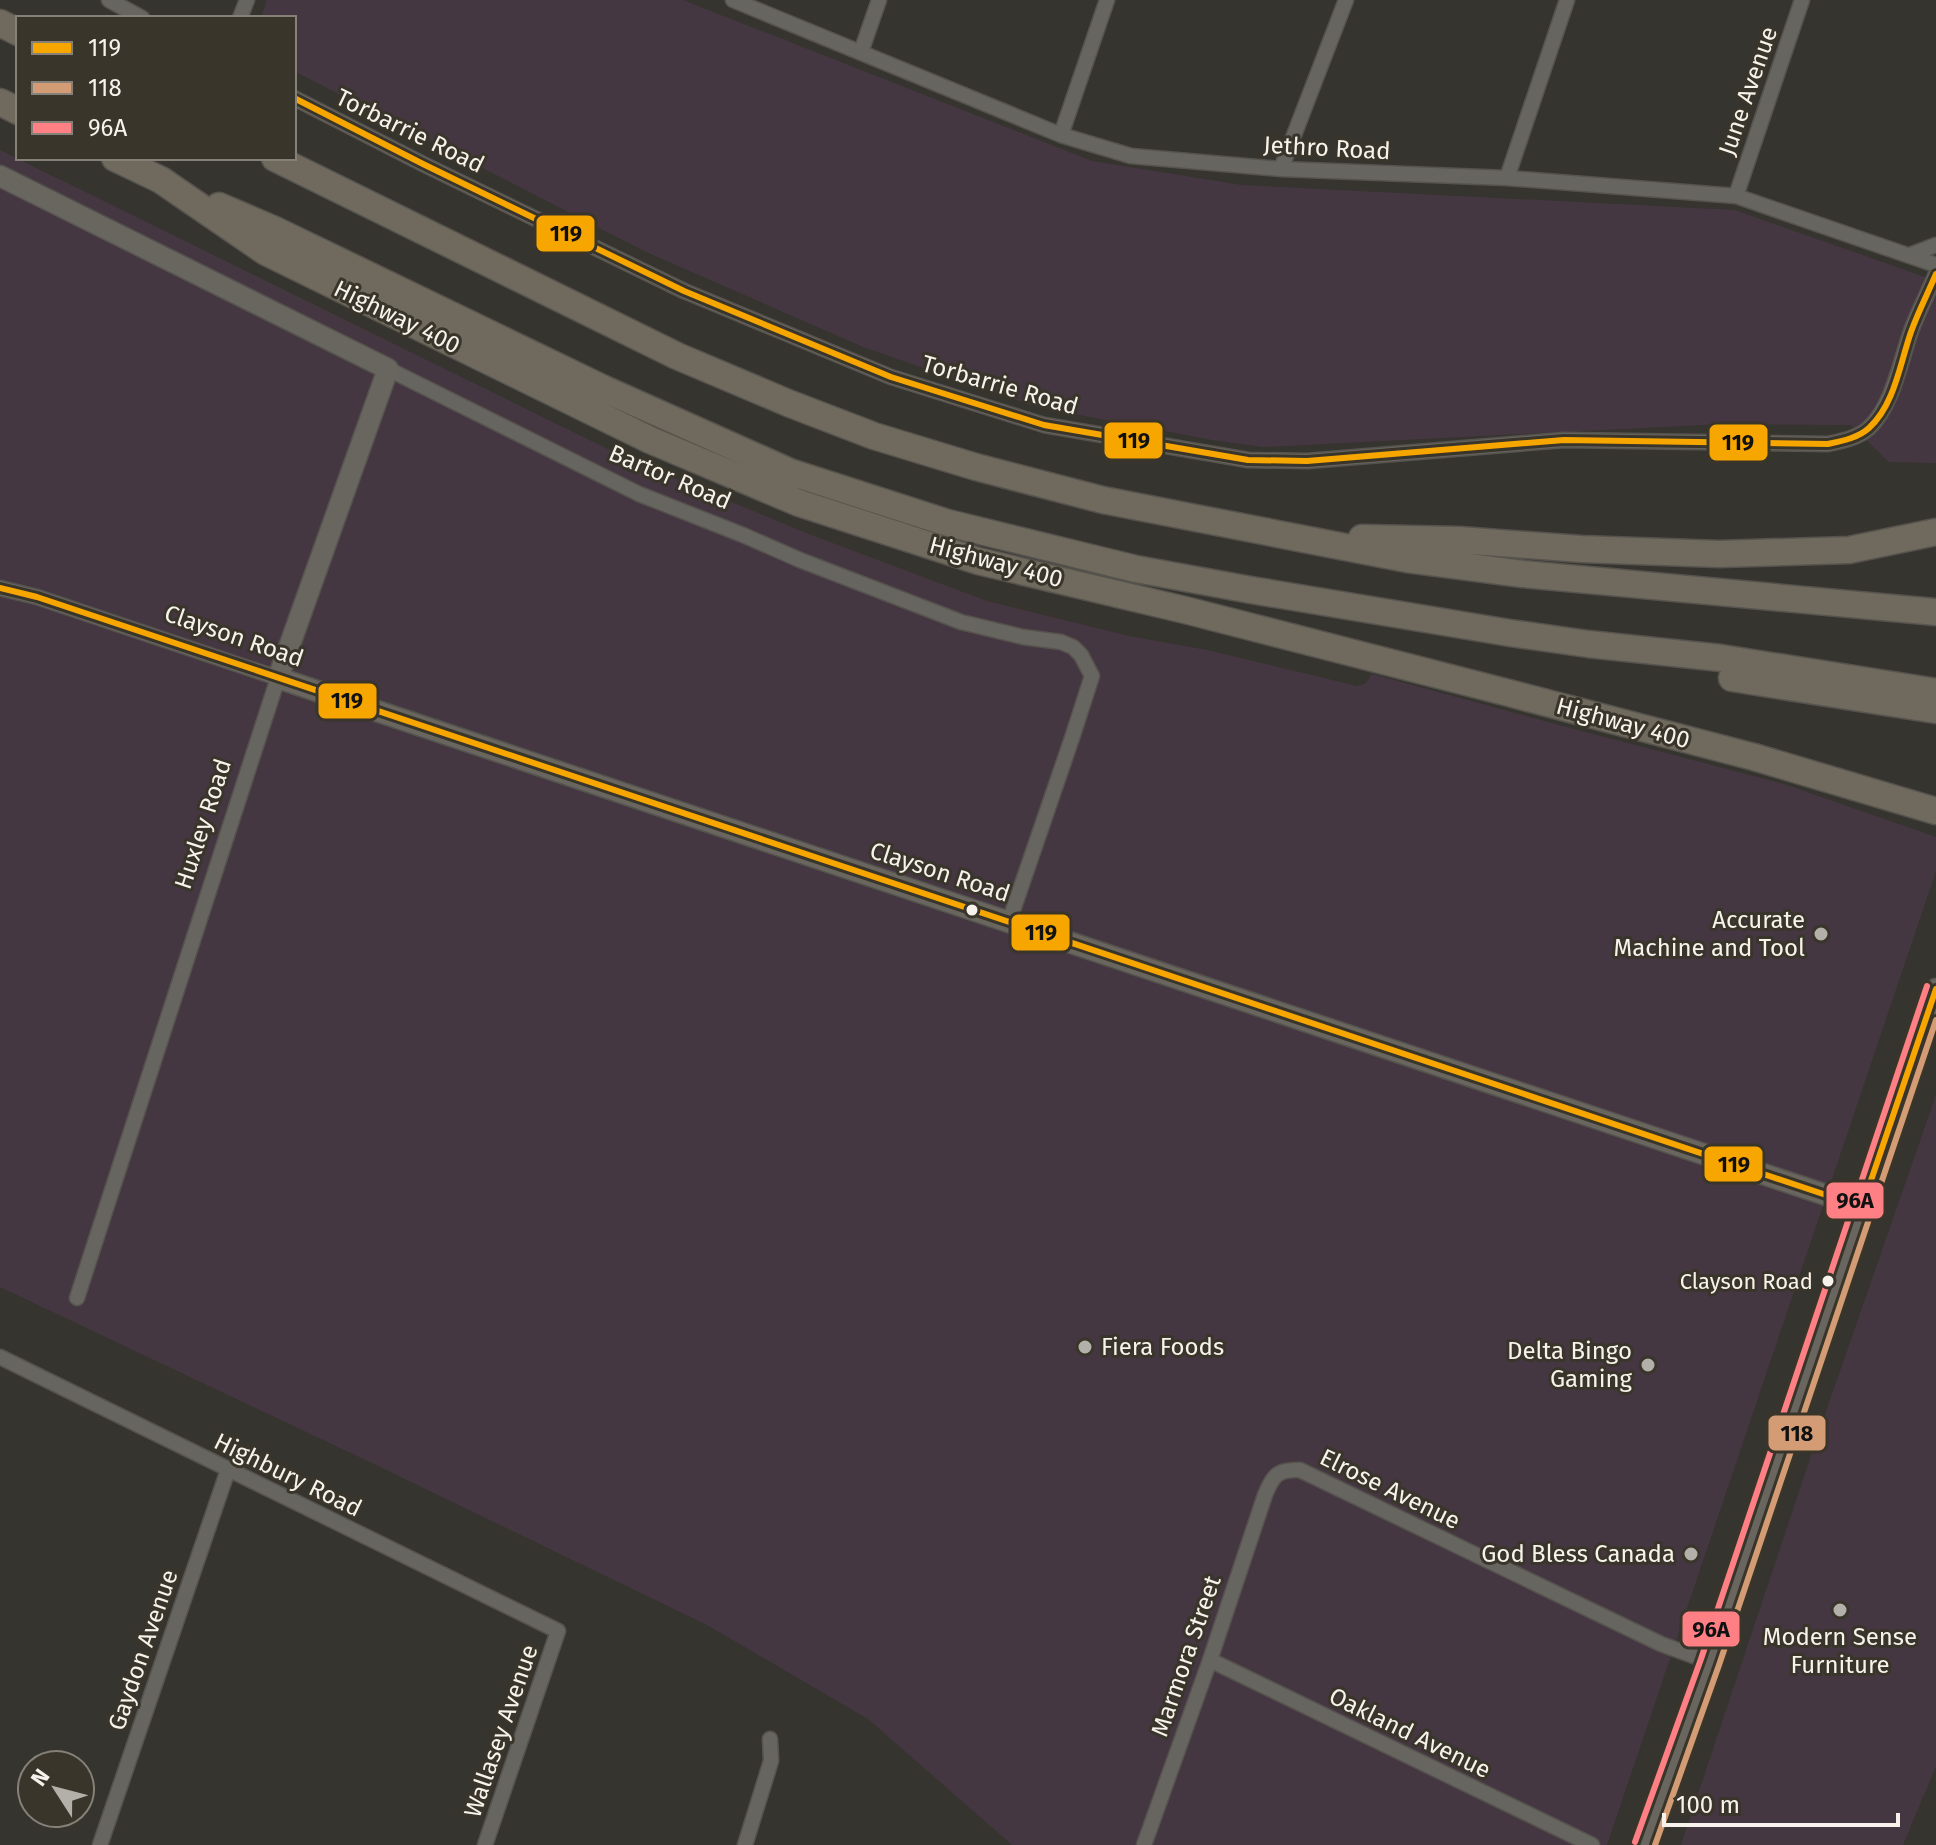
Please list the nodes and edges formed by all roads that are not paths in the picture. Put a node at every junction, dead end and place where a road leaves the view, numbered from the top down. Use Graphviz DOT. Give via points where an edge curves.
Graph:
graph roads {
  1 [pos="109,0"];
  2 [pos="733,0"];
  3 [pos="879,0"];
  4 [pos="1107,0"];
  5 [pos="1346,0"];
  6 [pos="1567,0"];
  7 [pos="1802,0"];
  8 [pos="138,16"];
  9 [pos="861,52"];
  10 [pos="296,99"];
  11 [pos="1061,135"];
  12 [pos="119,160"];
  13 [pos="279,160"];
  14 [pos="1281,169"];
  15 [pos="0,176"];
  16 [pos="1507,178"];
  17 [pos="161,180"];
  18 [pos="1736,196"];
  19 [pos="1936,245"];
  20 [pos="1910,255"];
  21 [pos="1936,265"];
  22 [pos="1936,274"];
  23 [pos="388,369"];
  24 [pos="1936,532"];
  25 [pos="1296,537"];
  26 [pos="0,588"];
  27 [pos="1936,612"];
  28 [pos="1588,644"];
  29 [pos="278,678"];
  30 [pos="1936,692"];
  31 [pos="1936,710"];
  32 [pos="1924,808"];
  33 [pos="1009,922"];
  34 [pos="1936,989"];
  35 [pos="1862,1207"];
  36 [pos="77,1298"];
  37 [pos="0,1357"];
  38 [pos="228,1470"];
  39 [pos="1270,1481"];
  40 [pos="558,1631"];
  41 [pos="1210,1660"];
  42 [pos="1710,1662"];
  43 [pos="770,1739"];
  44 [pos="747,1840"];
  45 [pos="100,1845"];
  46 [pos="485,1845"];
  47 [pos="763,1845"];
  48 [pos="1144,1845"];
  49 [pos="1592,1845"];
  50 [pos="1644,1845"];
  1 -- 8 [label="street"];
  2 -- 9 [label="street, Jethro Road"];
  3 -- 9 [label="street"];
  4 -- 11 [label="street"];
  5 -- 14 [label="street"];
  6 -- 16 [label="street"];
  7 -- 18 [label="street, June Avenue"];
  9 -- 11 [label="street, Jethro Road"];
  10 -- 22 [label="street, Torbarrie Road" via="684,291 891,377 1044,425 1248,460 1307,461 1564,440 1828,444 1848,439 1865,431 1887,403"];
  11 -- 14 [label="street, Jethro Road" via="1131,156"];
  12 -- 17 [label="highway, Highway 400"];
  13 -- 25 [label="highway" via="677,356 874,436 1103,500"];
  14 -- 16 [label="street, Jethro Road"];
  15 -- 23 [label="street, Bartor Road"];
  16 -- 18 [label="street, Jethro Road"];
  17 -- 28 [label="highway" via="665,418 804,477 948,523 1136,569"];
  17 -- 32 [label="highway, Highway 400" via="266,252 650,440 799,503 978,561 1509,693"];
  18 -- 20 [label="street, Jethro Road"];
  19 -- 20 [label="street"];
  20 -- 21 [label="street, Jethro Road"];
  23 -- 29 [label="street, Huxley Road"];
  23 -- 33 [label="street, Bartor Road" via="639,494 800,560 961,622 1073,647 1092,676"];
  24 -- 25 [label="highway" via="1849,550 1719,554"];
  25 -- 27 [label="highway" via="1523,574"];
  26 -- 29 [label="street, Clayson Road"];
  28 -- 30 [label="highway" via="1721,658"];
  28 -- 31 [label="highway" via="1715,675"];
  29 -- 33 [label="street, Clayson Road"];
  29 -- 36 [label="street, Huxley Road"];
  33 -- 35 [label="street, Clayson Road"];
  34 -- 35 [label="street"];
  35 -- 42 [label="street"];
  37 -- 38 [label="street, Highbury Road"];
  38 -- 40 [label="street, Highbury Road"];
  38 -- 45 [label="street, Gaydon Avenue"];
  39 -- 41 [label="street, Marmora Street"];
  39 -- 42 [label="street, Elrose Avenue" via="1287,1469 1300,1470 1661,1644"];
  40 -- 46 [label="street, Wallasey Avenue"];
  41 -- 48 [label="street, Marmora Street"];
  41 -- 49 [label="street, Oakland Avenue"];
  42 -- 50 [label="street"];
  43 -- 44 [label="street" via="771,1761"];
  44 -- 47 [label="street"];
}
